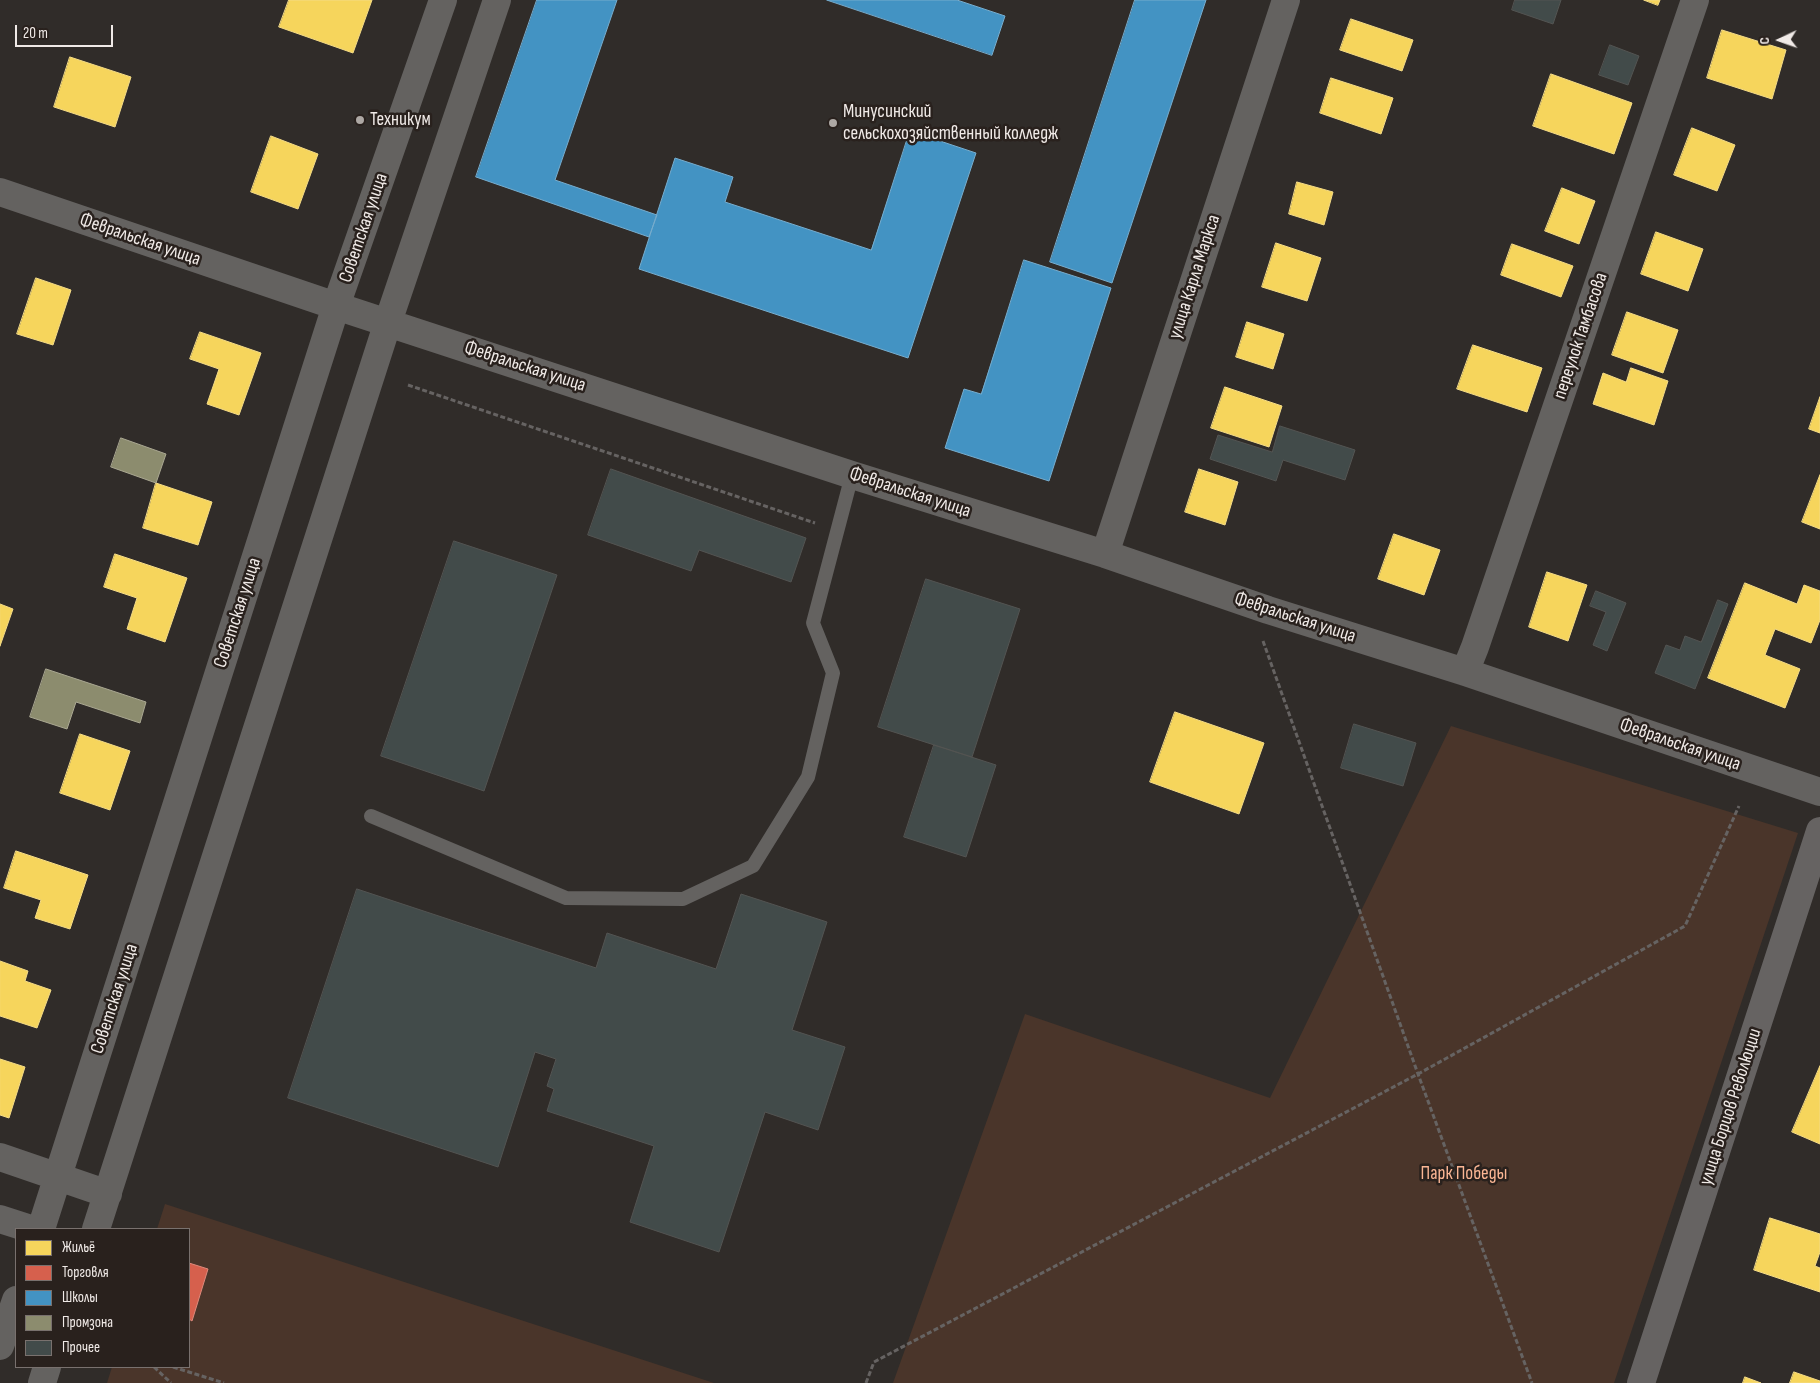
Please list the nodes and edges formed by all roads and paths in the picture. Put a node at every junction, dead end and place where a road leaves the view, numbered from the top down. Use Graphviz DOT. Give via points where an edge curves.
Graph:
graph roads {
  1 [pos="443,0"];
  2 [pos="497,0"];
  3 [pos="1286,0"];
  4 [pos="1694,0"];
  5 [pos="0,192"];
  6 [pos="336,306"];
  7 [pos="388,322"];
  8 [pos="408,385"];
  9 [pos="852,475"];
  10 [pos="820,524"];
  11 [pos="1105,554"];
  12 [pos="1260,633"];
  13 [pos="1465,672"];
  14 [pos="1820,792"];
  15 [pos="1739,806"];
  16 [pos="371,816"];
  17 [pos="1820,832"];
  18 [pos="1418,1074"];
  19 [pos="0,1157"];
  20 [pos="58,1177"];
  21 [pos="108,1194"];
  22 [pos="0,1218"];
  23 [pos="29,1228"];
  24 [pos="41,1228"];
  25 [pos="96,1228"];
  26 [pos="15,1303"];
  27 [pos="0,1346"];
  28 [pos="47,1368"];
  29 [pos="155,1368"];
  30 [pos="176,1368"];
  31 [pos="42,1383"];
  32 [pos="170,1383"];
  33 [pos="224,1383"];
  34 [pos="866,1383"];
  35 [pos="1532,1383"];
  36 [pos="1641,1383"];
  1 -- 6 [label="street, Советская улица"];
  2 -- 7 [label="street"];
  3 -- 11 [label="street, улица Карла Маркса"];
  4 -- 13 [label="street, переулок Тамбасова"];
  5 -- 6 [label="street, Февральская улица"];
  6 -- 7 [label="street, Февральская улица"];
  6 -- 20 [label="street, Советская улица"];
  7 -- 9 [label="street, Февральская улица"];
  7 -- 21 [label="street"];
  8 -- 10 [label="path"];
  9 -- 11 [label="street, Февральская улица"];
  9 -- 16 [label="lane" via="813,623 833,673 808,777 753,866 683,899 566,898"];
  11 -- 13 [label="street, Февральская улица"];
  12 -- 18 [label="path"];
  13 -- 14 [label="street, Февральская улица"];
  15 -- 18 [label="path" via="1685,926"];
  17 -- 36 [label="street, улица Борцов Революции"];
  18 -- 34 [label="path" via="874,1362"];
  18 -- 35 [label="path"];
  19 -- 20 [label="street"];
  20 -- 21 [label="street"];
  20 -- 24 [label="street, Советская улица"];
  21 -- 25 [label="street"];
  22 -- 23 [label="street"];
  26 -- 27 [label="street"];
  28 -- 31 [label="street"];
  29 -- 32 [label="path"];
  30 -- 33 [label="path"];
}
